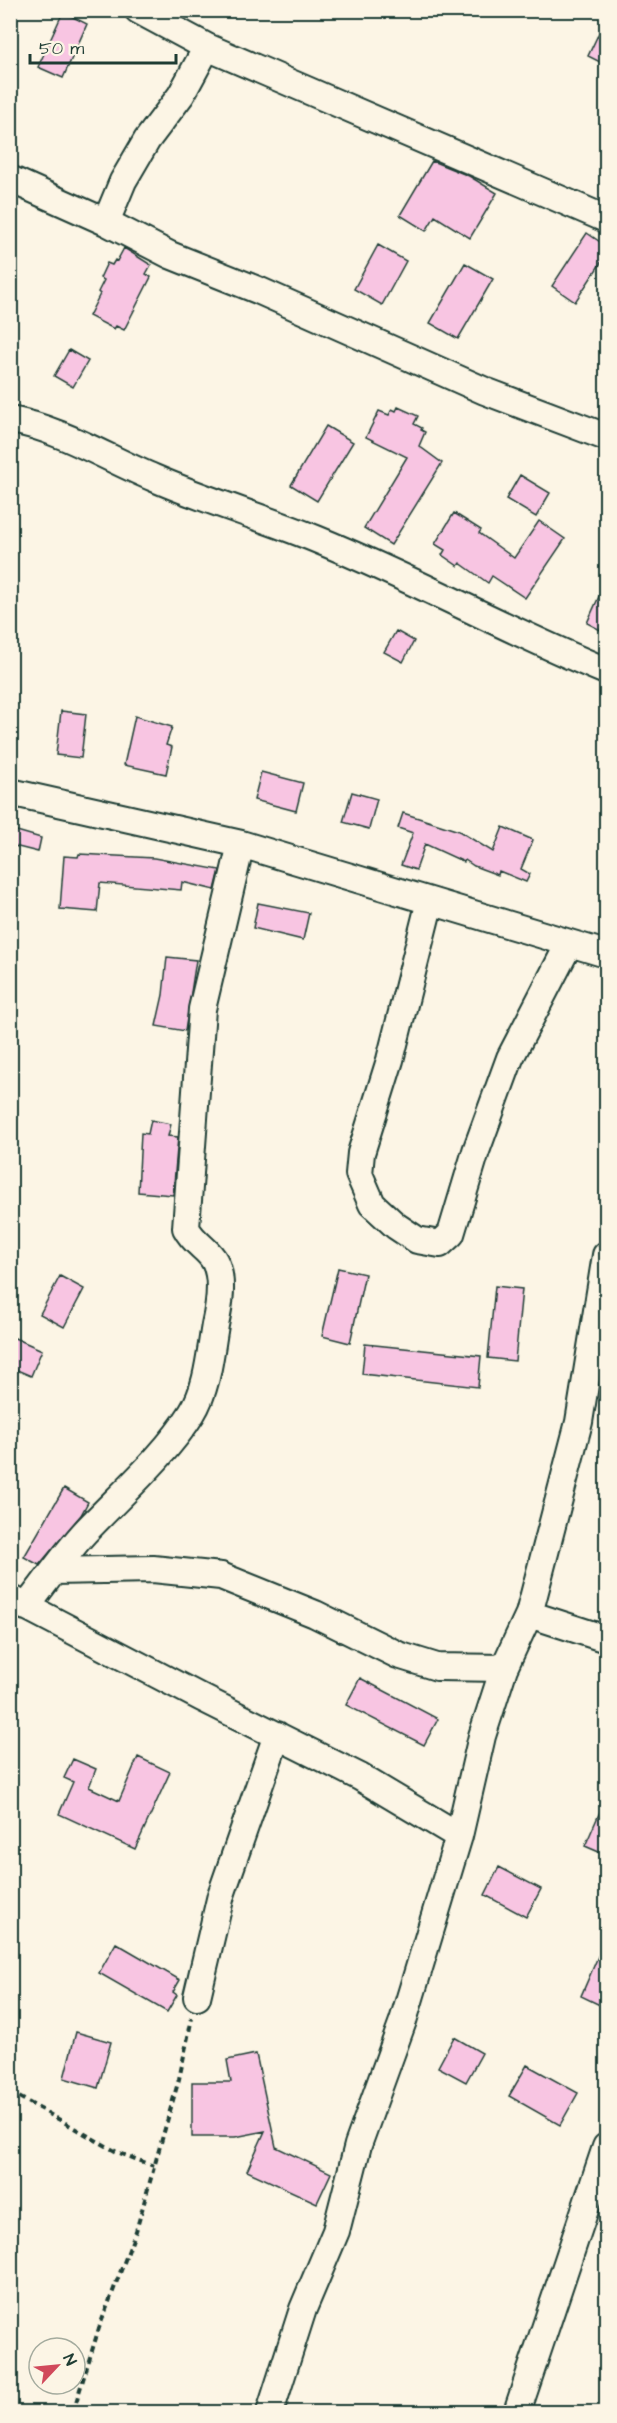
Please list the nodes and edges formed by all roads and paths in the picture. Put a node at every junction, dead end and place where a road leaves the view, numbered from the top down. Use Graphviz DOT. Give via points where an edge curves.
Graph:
graph roads {
  1 [pos="138,10"];
  2 [pos="207,47"];
  3 [pos="10,179"];
  4 [pos="606,219"];
  5 [pos="106,222"];
  6 [pos="10,420"];
  7 [pos="606,437"];
  8 [pos="606,671"];
  9 [pos="10,792"];
  10 [pos="241,844"];
  11 [pos="430,901"];
  12 [pos="569,944"];
  13 [pos="606,954"];
  14 [pos="606,1255"];
  15 [pos="54,1571"];
  16 [pos="18,1603"];
  17 [pos="529,1614"];
  18 [pos="606,1639"];
  19 [pos="504,1668"];
  20 [pos="277,1735"];
  21 [pos="459,1836"];
  22 [pos="197,1997"];
  23 [pos="10,2092"];
  24 [pos="606,2147"];
  25 [pos="154,2166"];
  26 [pos="73,2412"];
  27 [pos="270,2412"];
  28 [pos="518,2412"];
  1 -- 2 [label="street"];
  2 -- 4 [label="street"];
  2 -- 5 [label="street" via="181,95 147,140 123,181"];
  3 -- 5 [label="street"];
  5 -- 7 [label="street" via="170,255 485,391"];
  6 -- 8 [label="street" via="50,431 155,479 316,539"];
  9 -- 10 [label="street"];
  10 -- 11 [label="street"];
  10 -- 15 [label="street" via="202,1009 186,1228 216,1263 220,1278 205,1382 193,1412 170,1442 83,1534"];
  11 -- 12 [label="street"];
  11 -- 12 [label="street" via="358,1174 372,1204 417,1240 440,1244 451,1234 510,1058"];
  12 -- 13 [label="street"];
  14 -- 17 [label="street" via="579,1422"];
  15 -- 16 [label="street"];
  15 -- 19 [label="street" via="153,1569 220,1576 315,1614 398,1655 437,1667"];
  16 -- 20 [label="street"];
  17 -- 18 [label="street"];
  17 -- 19 [label="street"];
  19 -- 21 [label="street" via="482,1736"];
  20 -- 21 [label="street" via="360,1777"];
  20 -- 22 [label="street" via="221,1895"];
  21 -- 27 [label="street" via="403,2021 358,2145 336,2231 303,2309"];
  22 -- 25 [label="path"];
  23 -- 25 [label="path" via="117,2152"];
  24 -- 28 [label="street"];
  25 -- 26 [label="path" via="136,2231 99,2328"];
}
